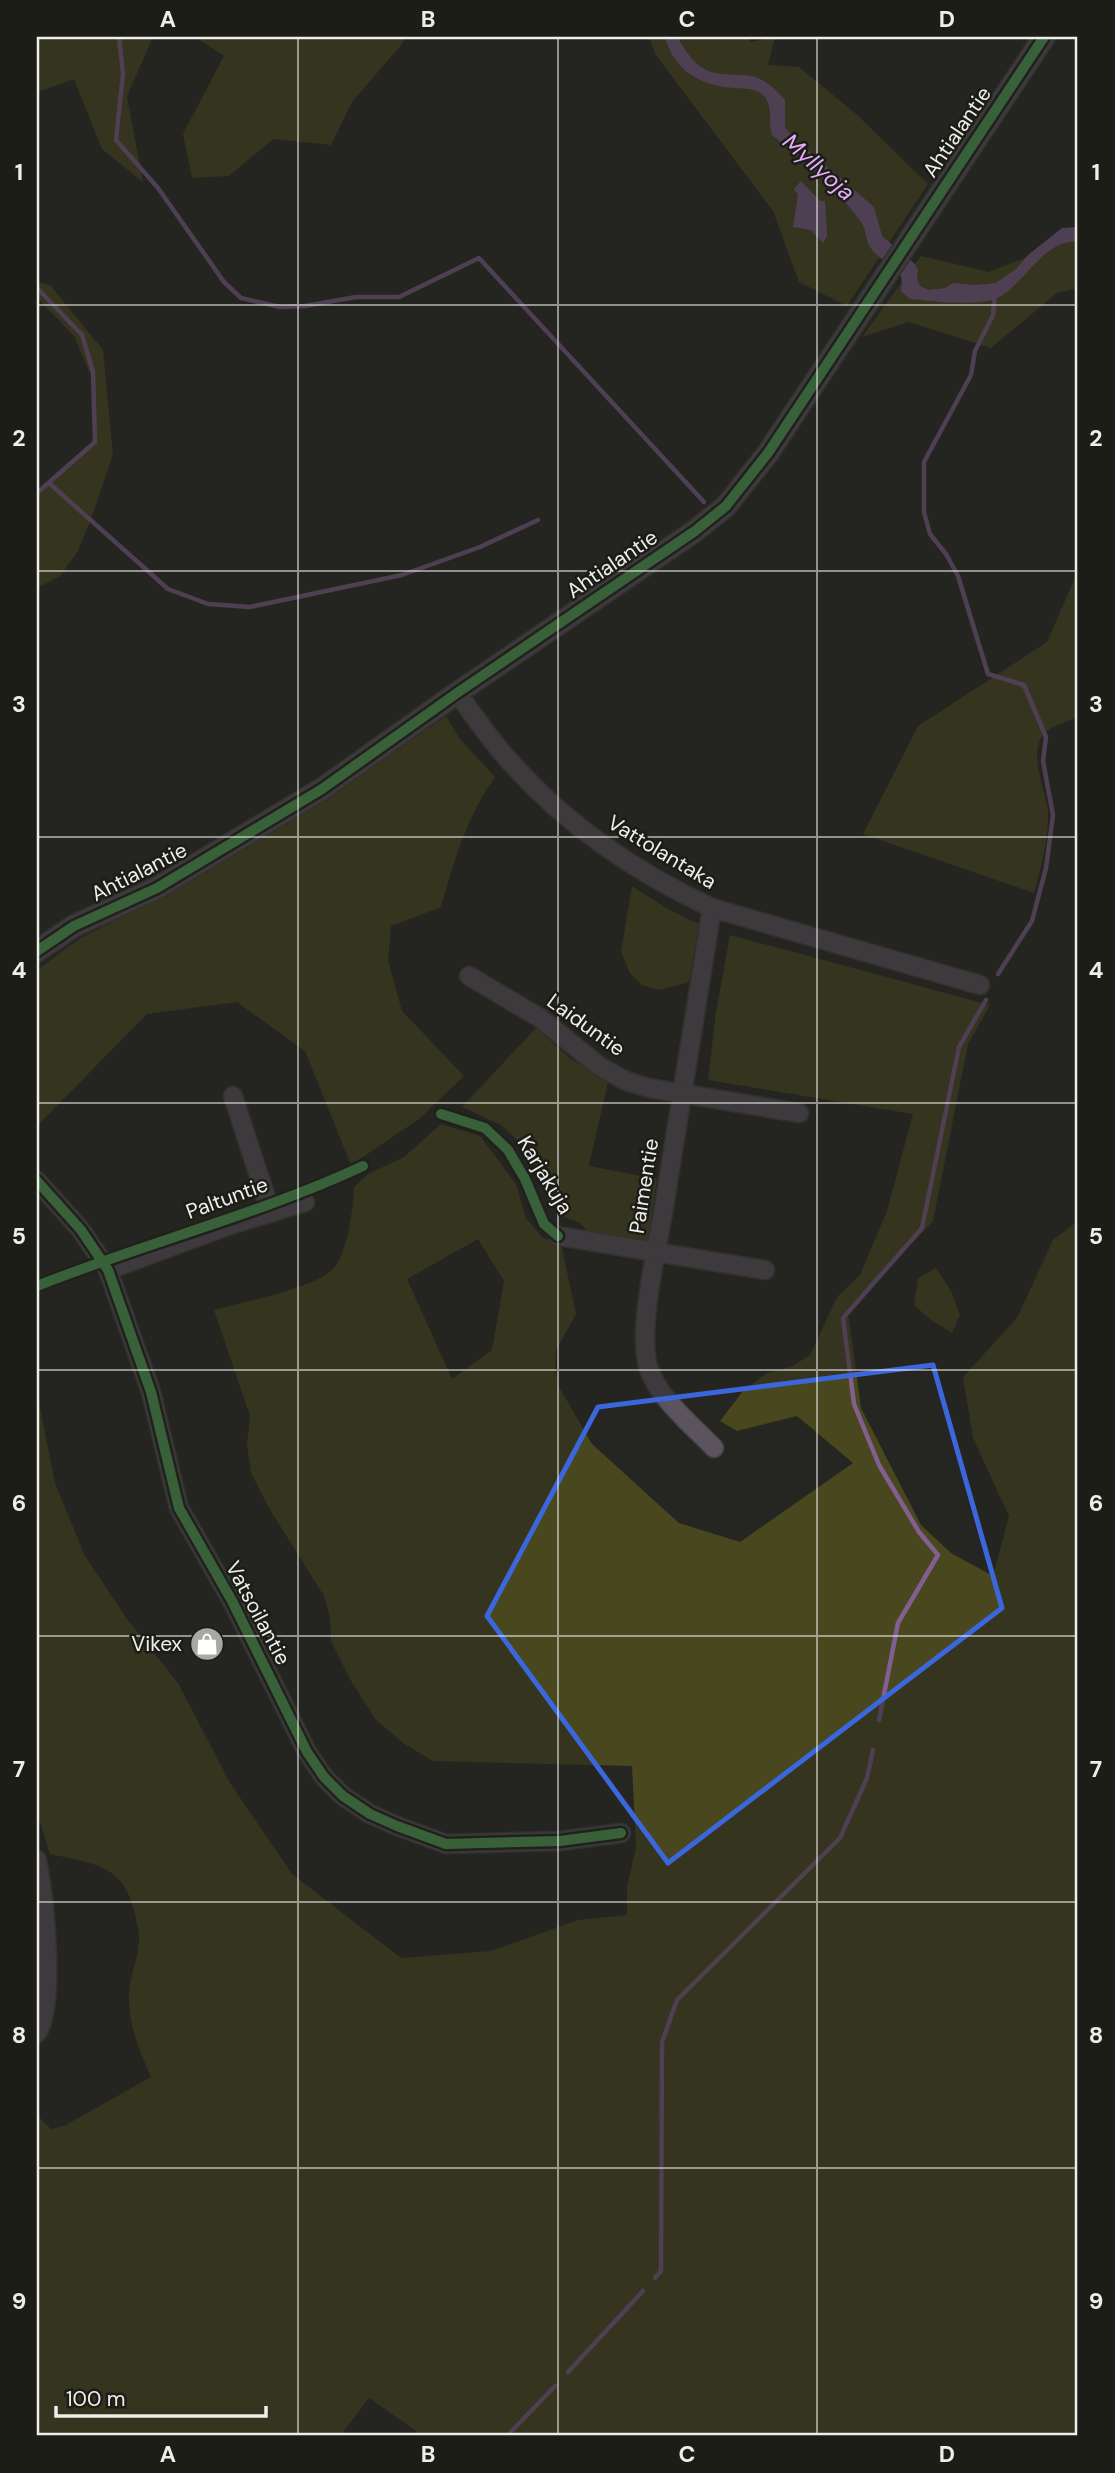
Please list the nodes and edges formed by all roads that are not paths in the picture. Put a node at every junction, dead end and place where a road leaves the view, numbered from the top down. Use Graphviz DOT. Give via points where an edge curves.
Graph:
graph roads {
  1 [pos="1044,37"];
  2 [pos="457,693"];
  3 [pos="712,908"];
  4 [pos="37,951"];
  5 [pos="468,976"];
  6 [pos="980,985"];
  7 [pos="682,1094"];
  8 [pos="233,1096"];
  9 [pos="799,1113"];
  10 [pos="37,1181"];
  11 [pos="305,1202"];
  12 [pos="271,1213"];
  13 [pos="558,1236"];
  14 [pos="656,1253"];
  15 [pos="108,1270"];
  16 [pos="765,1270"];
  17 [pos="714,1448"];
  18 [pos="621,1833"];
  19 [pos="37,1860"];
  20 [pos="37,2033"];
  1 -- 2 [label="street, Ahtialantie" via="776,441 726,506"];
  2 -- 3 [label="street, Vattolantaka" via="505,757 584,831 646,873"];
  2 -- 4 [label="street, Ahtialantie" via="322,789 156,888 74,926"];
  3 -- 6 [label="street, Vattolantaka"];
  3 -- 7 [label="street, Paimentie"];
  5 -- 7 [label="street, Laiduntie" via="531,1012 577,1051 617,1076"];
  7 -- 9 [label="street, Laiduntie"];
  7 -- 14 [label="street, Paimentie"];
  8 -- 12 [label="street"];
  10 -- 15 [label="street, Vatsoilantie" via="87,1237"];
  11 -- 12 [label="street, Paltuntie"];
  12 -- 15 [label="street, Paltuntie"];
  13 -- 14 [label="street, Karjakuja"];
  14 -- 16 [label="street, Karjakuja"];
  14 -- 17 [label="street, Paimentie" via="644,1343 648,1368 670,1402"];
  15 -- 18 [label="street, Vatsoilantie" via="151,1392 183,1518 232,1601 306,1752 324,1777 370,1814 446,1844 560,1841"];
  19 -- 20 [label="street" via="46,1923 46,2005"];
}
